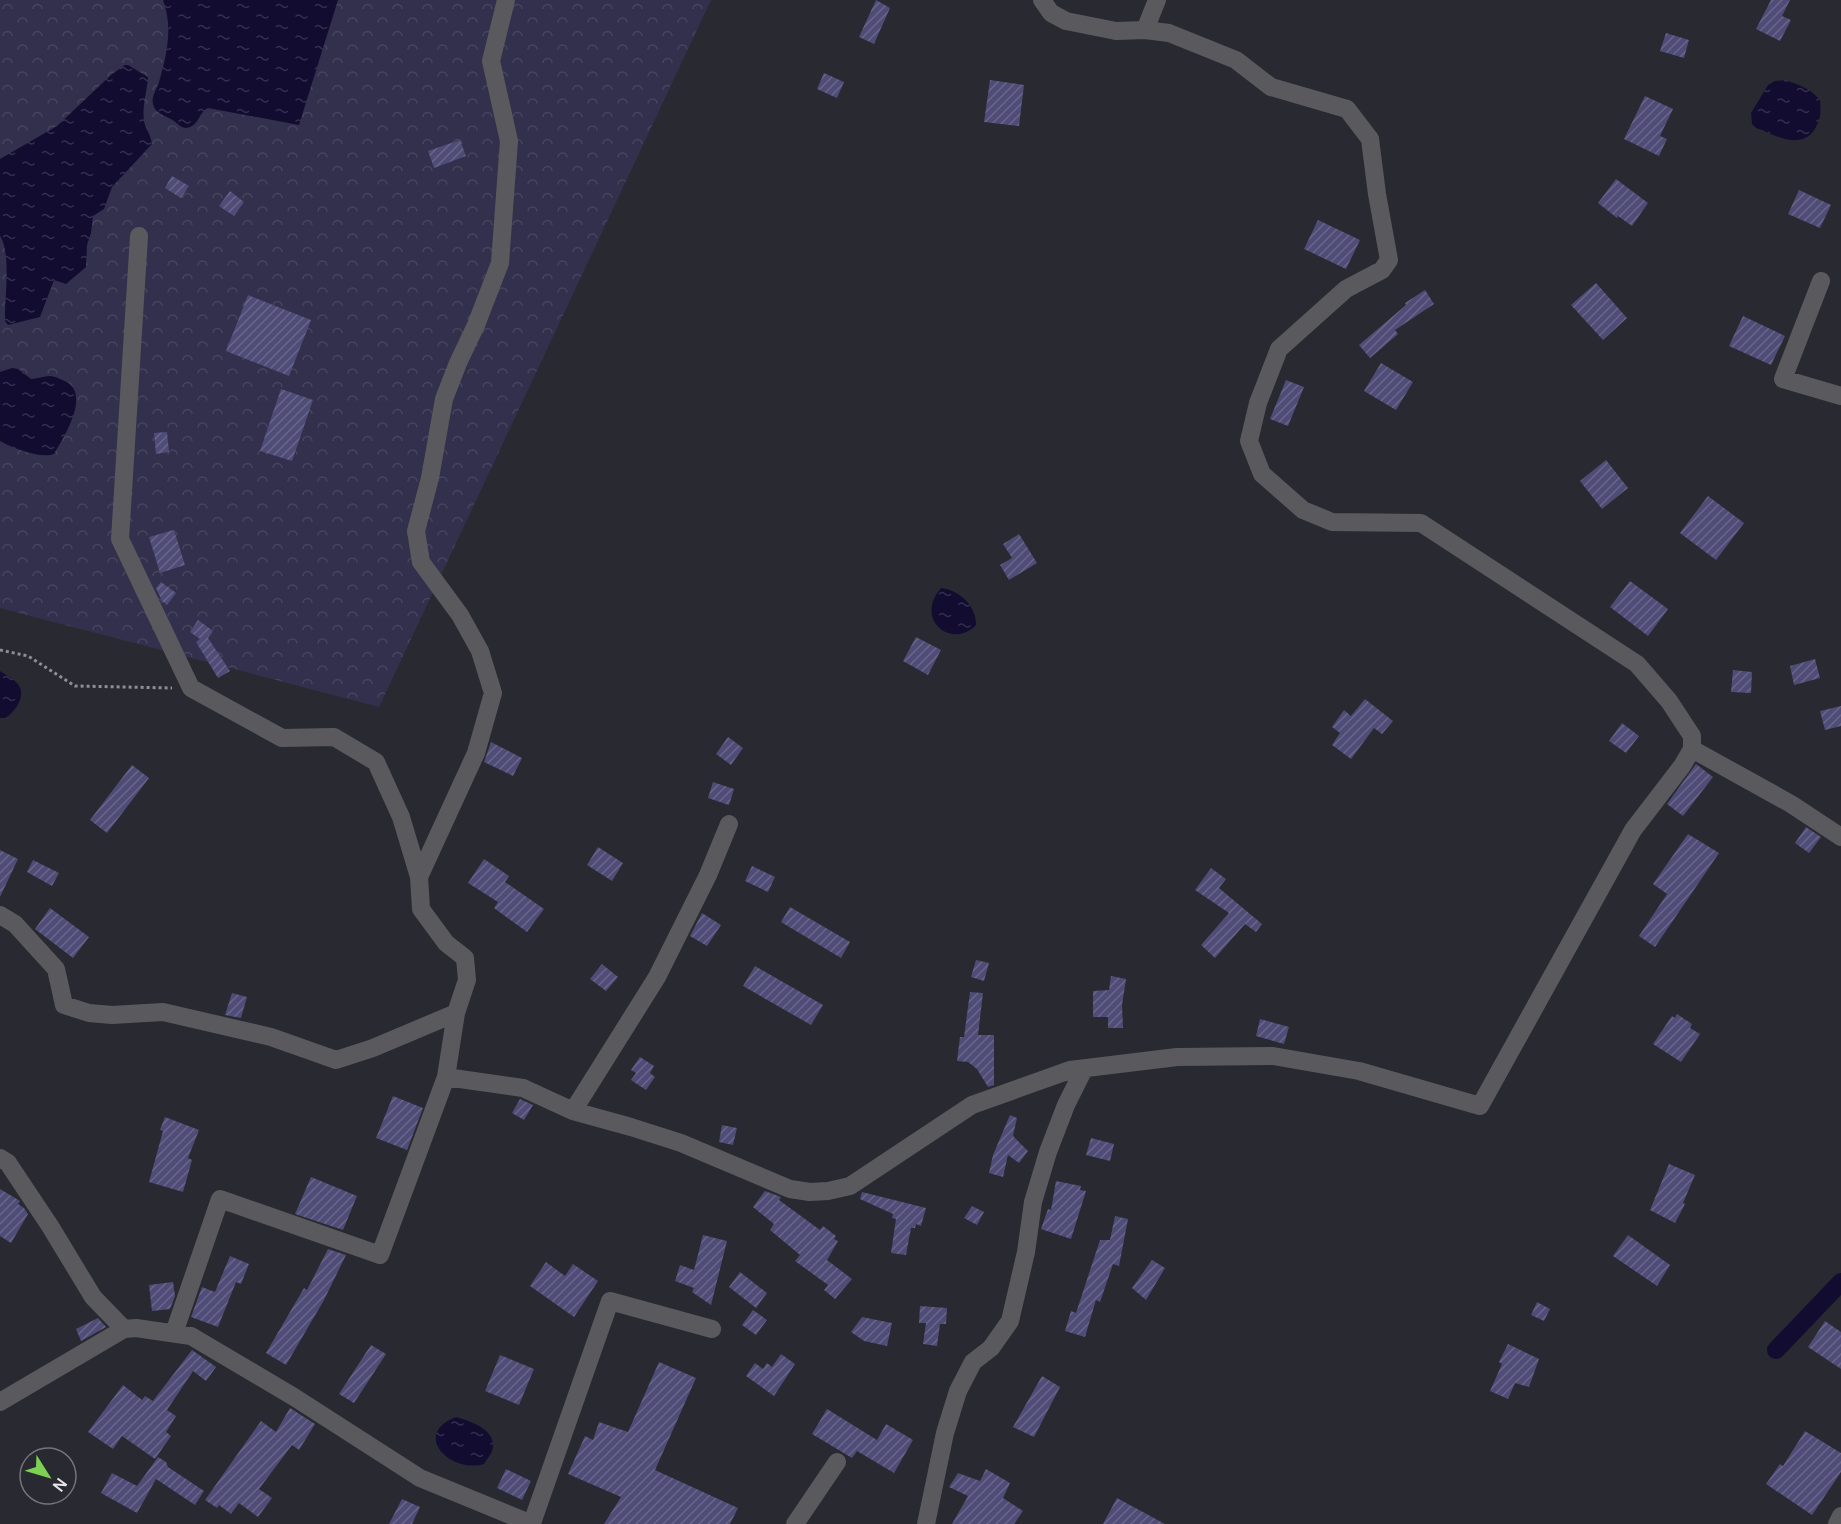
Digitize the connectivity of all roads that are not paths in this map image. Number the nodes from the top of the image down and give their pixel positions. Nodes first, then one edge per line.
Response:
1 (506, 0) edge
2 (1042, 0) edge
3 (1157, 0) edge
4 (1144, 30) junction
5 (139, 236) dead end
6 (1821, 281) dead end
7 (1841, 396) edge
8 (1692, 749) junction
9 (729, 824) dead end
10 (1841, 837) edge
11 (419, 877) junction
12 (0, 915) edge
13 (456, 1013) junction
14 (1084, 1069) junction
15 (446, 1077) junction
16 (573, 1112) junction
17 (0, 1158) edge
18 (124, 1329) junction
19 (712, 1329) dead end
20 (174, 1334) junction
21 (0, 1402) edge
22 (837, 1462) dead end
23 (1841, 1516) edge
24 (532, 1524) edge
25 (795, 1524) edge
26 (926, 1524) edge
27 (1837, 1524) edge

1 - 11 street
2 - 4 street
3 - 4 street
4 - 8 street
5 - 11 street
6 - 7 street
8 - 10 street
8 - 14 street
9 - 16 street
11 - 13 street
12 - 13 street
13 - 15 street
14 - 16 street
14 - 26 street
15 - 16 street
15 - 20 street
17 - 18 street
18 - 20 street
18 - 21 street
19 - 24 street
20 - 24 street
22 - 25 street
23 - 27 street

